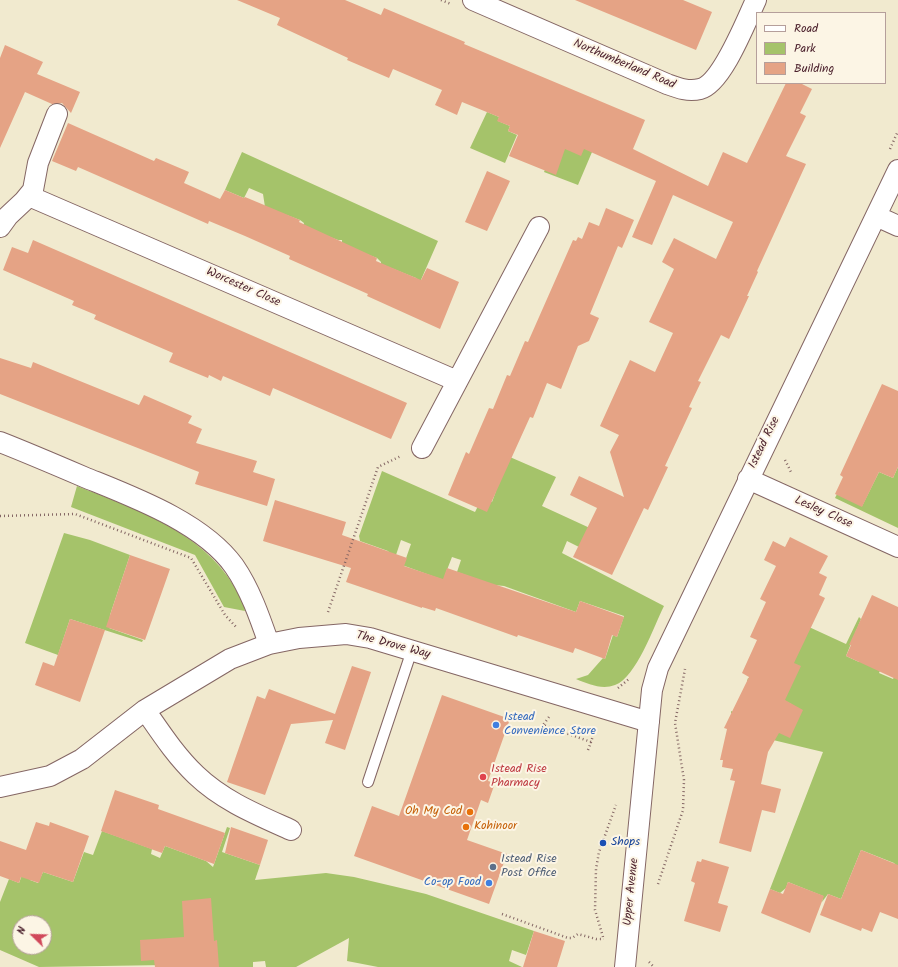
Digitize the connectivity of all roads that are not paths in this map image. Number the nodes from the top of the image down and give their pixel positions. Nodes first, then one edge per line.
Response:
1 (473, 0) edge
2 (756, 0) edge
3 (57, 114) dead end
4 (898, 170) edge
5 (29, 196) junction
6 (876, 216) junction
7 (898, 226) edge
8 (0, 227) edge
9 (539, 227) dead end
10 (457, 382) junction
11 (0, 442) edge
12 (422, 448) road end
13 (748, 479) junction
14 (898, 547) edge
15 (269, 644) junction
16 (412, 650) junction
17 (145, 710) junction
18 (649, 722) junction
19 (368, 782) dead end
20 (0, 787) edge
21 (291, 830) dead end
22 (625, 967) edge

1 - 2 street, Northumberland Road
3 - 5 street
4 - 6 street, Istead Rise
5 - 8 street
5 - 10 street, Worcester Close
6 - 7 street
6 - 13 street, Istead Rise
9 - 10 street
10 - 12 street
11 - 15 street
13 - 14 street, Lesley Close
13 - 18 street, Istead Rise
15 - 16 street, The Drove Way
15 - 17 street, The Drove Way
16 - 18 street, The Drove Way
16 - 19 lane
17 - 20 street, The Drove Way
17 - 21 street
18 - 22 street, Upper Avenue

